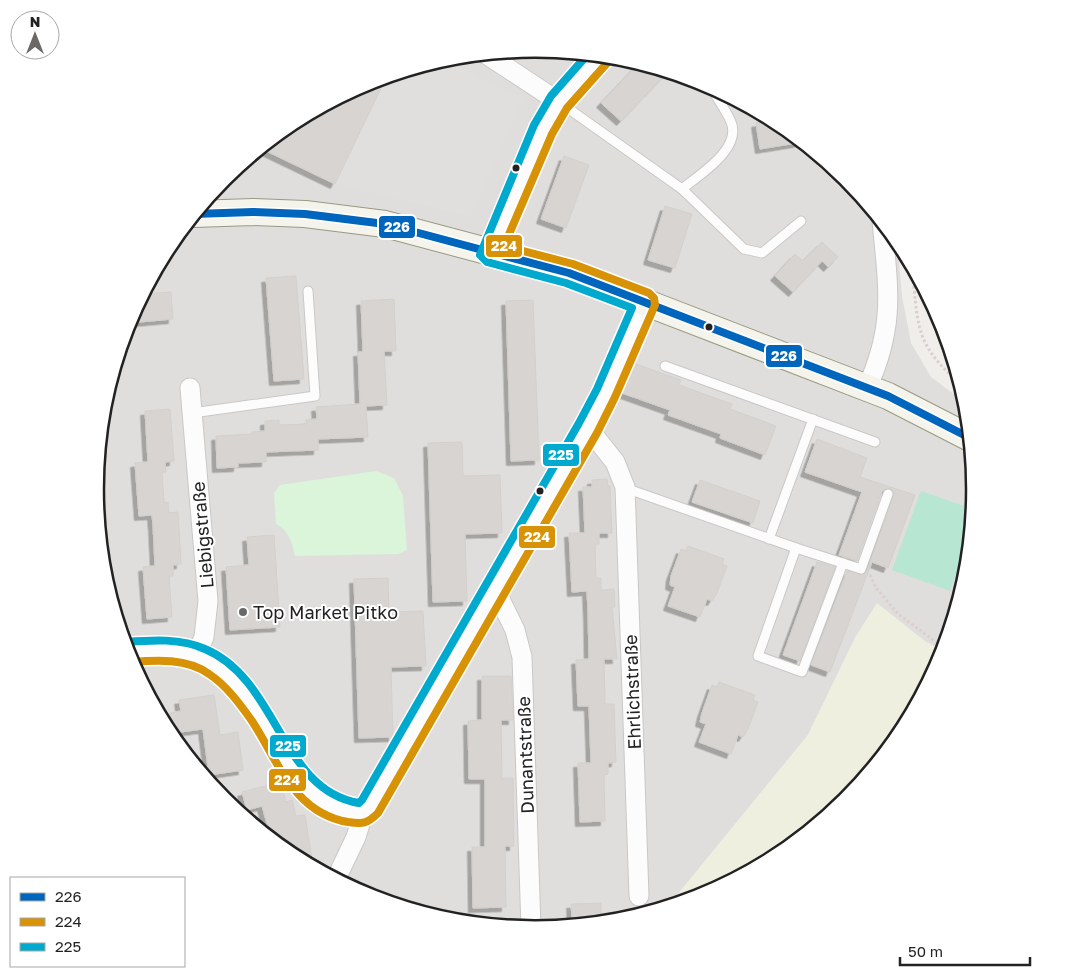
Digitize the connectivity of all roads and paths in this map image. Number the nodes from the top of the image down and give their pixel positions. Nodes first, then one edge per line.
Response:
1 (494, 59) edge
2 (595, 62) edge
3 (717, 98) edge
4 (559, 102) junction
5 (682, 189) junction
6 (203, 214) edge
7 (801, 221) dead end
8 (883, 234) edge
9 (490, 252) junction
10 (914, 283) edge
11 (308, 291) dead end
12 (645, 302) junction
13 (665, 366) dead end
14 (951, 375) edge
15 (190, 388) dead end
16 (867, 388) junction
17 (192, 413) junction
18 (813, 419) junction
19 (588, 428) junction
20 (962, 434) edge
21 (875, 442) dead end
22 (625, 488) junction
23 (888, 494) dead end
24 (769, 539) junction
25 (796, 548) junction
26 (843, 564) junction
27 (861, 569) junction
28 (494, 589) junction
29 (937, 643) edge
30 (136, 651) edge
31 (196, 656) junction
32 (363, 814) junction
33 (339, 872) edge
34 (638, 896) dead end
35 (531, 920) edge

1 - 4 street
2 - 4 street
3 - 5 lane
4 - 5 lane
4 - 9 street
5 - 7 lane
6 - 9 main road
8 - 16 street
9 - 12 main road
10 - 14 path
11 - 17 lane
12 - 16 main road
12 - 19 street
13 - 18 lane
15 - 17 street, Liebigstraße
16 - 20 main road
17 - 31 street, Liebigstraße
18 - 21 lane
18 - 24 lane
19 - 22 street, Ehrlichstraße
19 - 28 street
22 - 24 lane
22 - 34 street, Ehrlichstraße
23 - 27 lane
24 - 25 lane
25 - 26 lane
25 - 26 lane
26 - 27 lane
27 - 29 path
28 - 32 street
28 - 35 street, Dunantstraße
30 - 31 street
31 - 32 street
32 - 33 street

